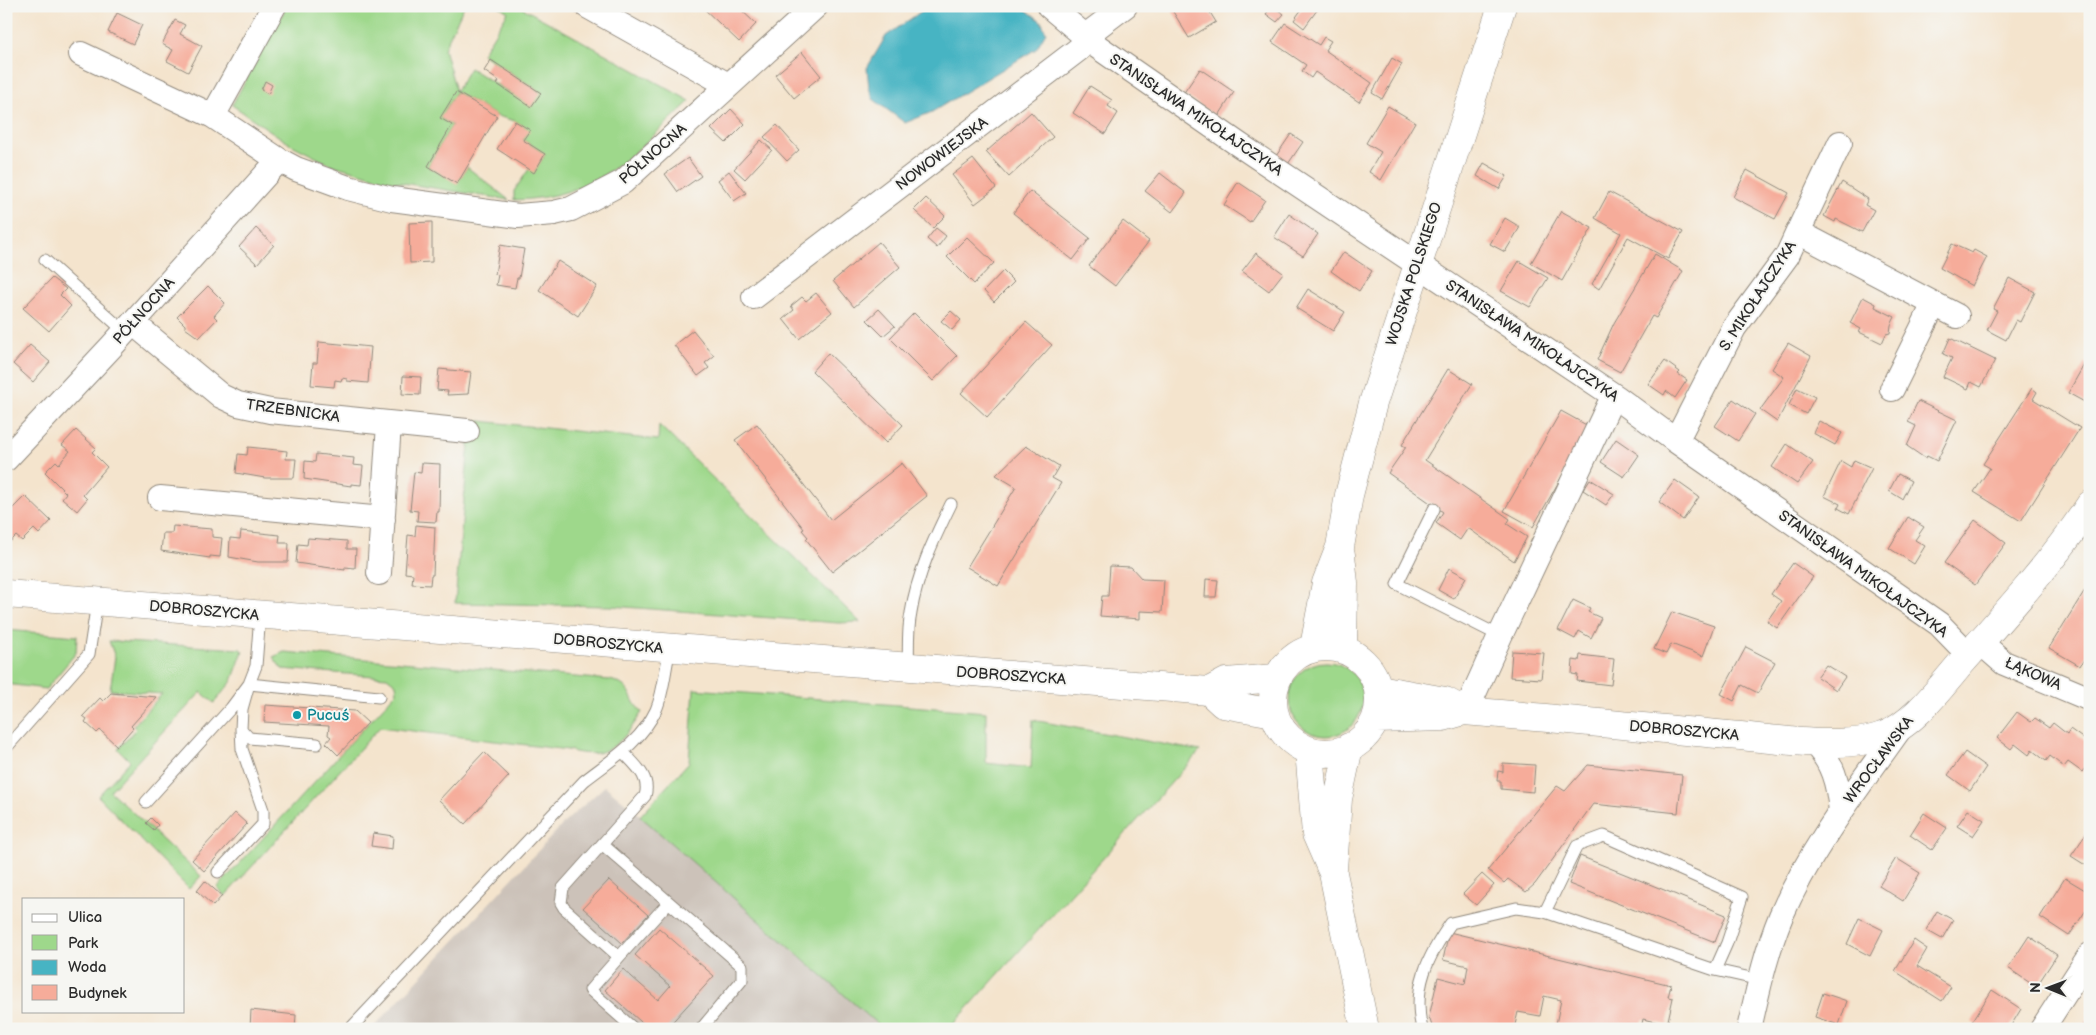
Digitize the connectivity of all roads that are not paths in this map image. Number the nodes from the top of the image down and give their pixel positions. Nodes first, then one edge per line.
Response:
1 (274, 6) edge
2 (587, 6) edge
3 (816, 6) edge
4 (1049, 6) edge
5 (1125, 6) edge
6 (1502, 6) edge
7 (1087, 38) junction
8 (81, 54) dead end
9 (728, 85) junction
10 (213, 116) junction
11 (1840, 143) dead end
12 (279, 160) junction
13 (1798, 232) junction
14 (45, 260) dead end
15 (1417, 264) junction
16 (754, 298) dead end
17 (1934, 304) junction
18 (1958, 316) dead end
19 (129, 328) junction
20 (1892, 389) dead end
21 (1616, 397) junction
22 (389, 424) junction
23 (467, 431) dead end
24 (1676, 441) junction
25 (6, 459) edge
26 (160, 498) dead end
27 (951, 504) dead end
28 (2090, 505) edge
29 (1434, 509) dead end
30 (383, 519) junction
31 (1340, 546) junction
32 (379, 573) dead end
33 (6, 594) edge
34 (96, 602) junction
35 (260, 616) junction
36 (1500, 636) junction
37 (1314, 647) junction
38 (670, 649) junction
39 (1974, 649) junction
40 (1343, 650) junction
41 (908, 668) junction
42 (1276, 678) junction
43 (249, 684) junction
44 (1379, 689) junction
45 (1209, 691) junction
46 (379, 697) dead end
47 (2090, 699) edge
48 (1467, 711) junction
49 (1274, 713) junction
50 (1376, 719) junction
51 (1901, 727) junction
52 (241, 729) junction
53 (1812, 742) junction
54 (317, 744) dead end
55 (6, 748) edge
56 (1349, 748) junction
57 (1309, 750) junction
58 (623, 752) junction
59 (146, 802) dead end
60 (1841, 811) junction
61 (602, 844) junction
62 (218, 872) dead end
63 (1333, 873) junction
64 (668, 903) junction
65 (1545, 912) junction
66 (2090, 955) edge
67 (619, 957) junction
68 (1715, 970) junction
69 (1760, 980) junction
70 (350, 1029) edge
71 (634, 1029) edge
72 (701, 1029) edge
73 (1365, 1029) edge
74 (1422, 1029) edge
75 (1749, 1029) edge
76 (2042, 1029) edge

1 - 10 street
2 - 9 street
3 - 9 street, PÓŁNOCNA
4 - 7 street
5 - 7 street, NOWOWIEJSKA
6 - 15 main road, WOJSKA POLSKIEGO
7 - 15 street, STANISŁAWA MIKOŁAJCZYKA
7 - 16 street, NOWOWIEJSKA
8 - 10 street, PÓŁNOCNA
9 - 12 street, PÓŁNOCNA
10 - 12 street, PÓŁNOCNA
11 - 13 street
12 - 19 street, PÓŁNOCNA
13 - 17 street, S. MIKOŁAJCZYKA
13 - 24 street, S. MIKOŁAJCZYKA
14 - 19 lane
15 - 21 street, STANISŁAWA MIKOŁAJCZYKA
15 - 31 main road, WOJSKA POLSKIEGO
17 - 18 street, S. MIKOŁAJCZYKA
17 - 20 street
19 - 22 street, TRZEBNICKA
19 - 25 street, PÓŁNOCNA
21 - 24 street, STANISŁAWA MIKOŁAJCZYKA
21 - 36 street
22 - 23 street, TRZEBNICKA
22 - 30 street
24 - 39 street, STANISŁAWA MIKOŁAJCZYKA
26 - 30 street
27 - 41 lane
28 - 39 main road, WROCŁAWSKA
29 - 36 lane
30 - 32 street
31 - 37 main road, WOJSKA POLSKIEGO
31 - 40 main road, WOJSKA POLSKIEGO
33 - 34 main road, DOBROSZYCKA
34 - 35 main road, DOBROSZYCKA
34 - 55 lane
35 - 38 main road, DOBROSZYCKA
35 - 43 lane
36 - 48 street
37 - 40 main road
37 - 42 main road
38 - 41 main road, DOBROSZYCKA
38 - 58 lane
39 - 47 street, ŁĄKOWA
39 - 51 main road, WROCŁAWSKA
40 - 44 main road
41 - 45 main road, DOBROSZYCKA
42 - 45 main road, DOBROSZYCKA
42 - 49 main road
43 - 46 lane
43 - 52 lane
43 - 59 lane
44 - 48 main road, DOBROSZYCKA
44 - 50 main road
45 - 49 main road
48 - 50 main road, DOBROSZYCKA
48 - 53 main road, DOBROSZYCKA
49 - 57 main road
50 - 56 main road
51 - 53 main road, DOBROSZYCKA
51 - 60 street, WROCŁAWSKA
52 - 54 lane
52 - 62 lane
53 - 60 street
56 - 57 main road
56 - 63 main road
57 - 63 main road
58 - 61 lane
58 - 70 lane
60 - 69 street, WROCŁAWSKA
61 - 64 lane
61 - 67 lane
63 - 73 main road
64 - 67 lane
64 - 72 lane
65 - 68 lane
65 - 68 lane
65 - 74 lane
66 - 76 street
67 - 71 lane
68 - 69 lane
69 - 75 street, WROCŁAWSKA

